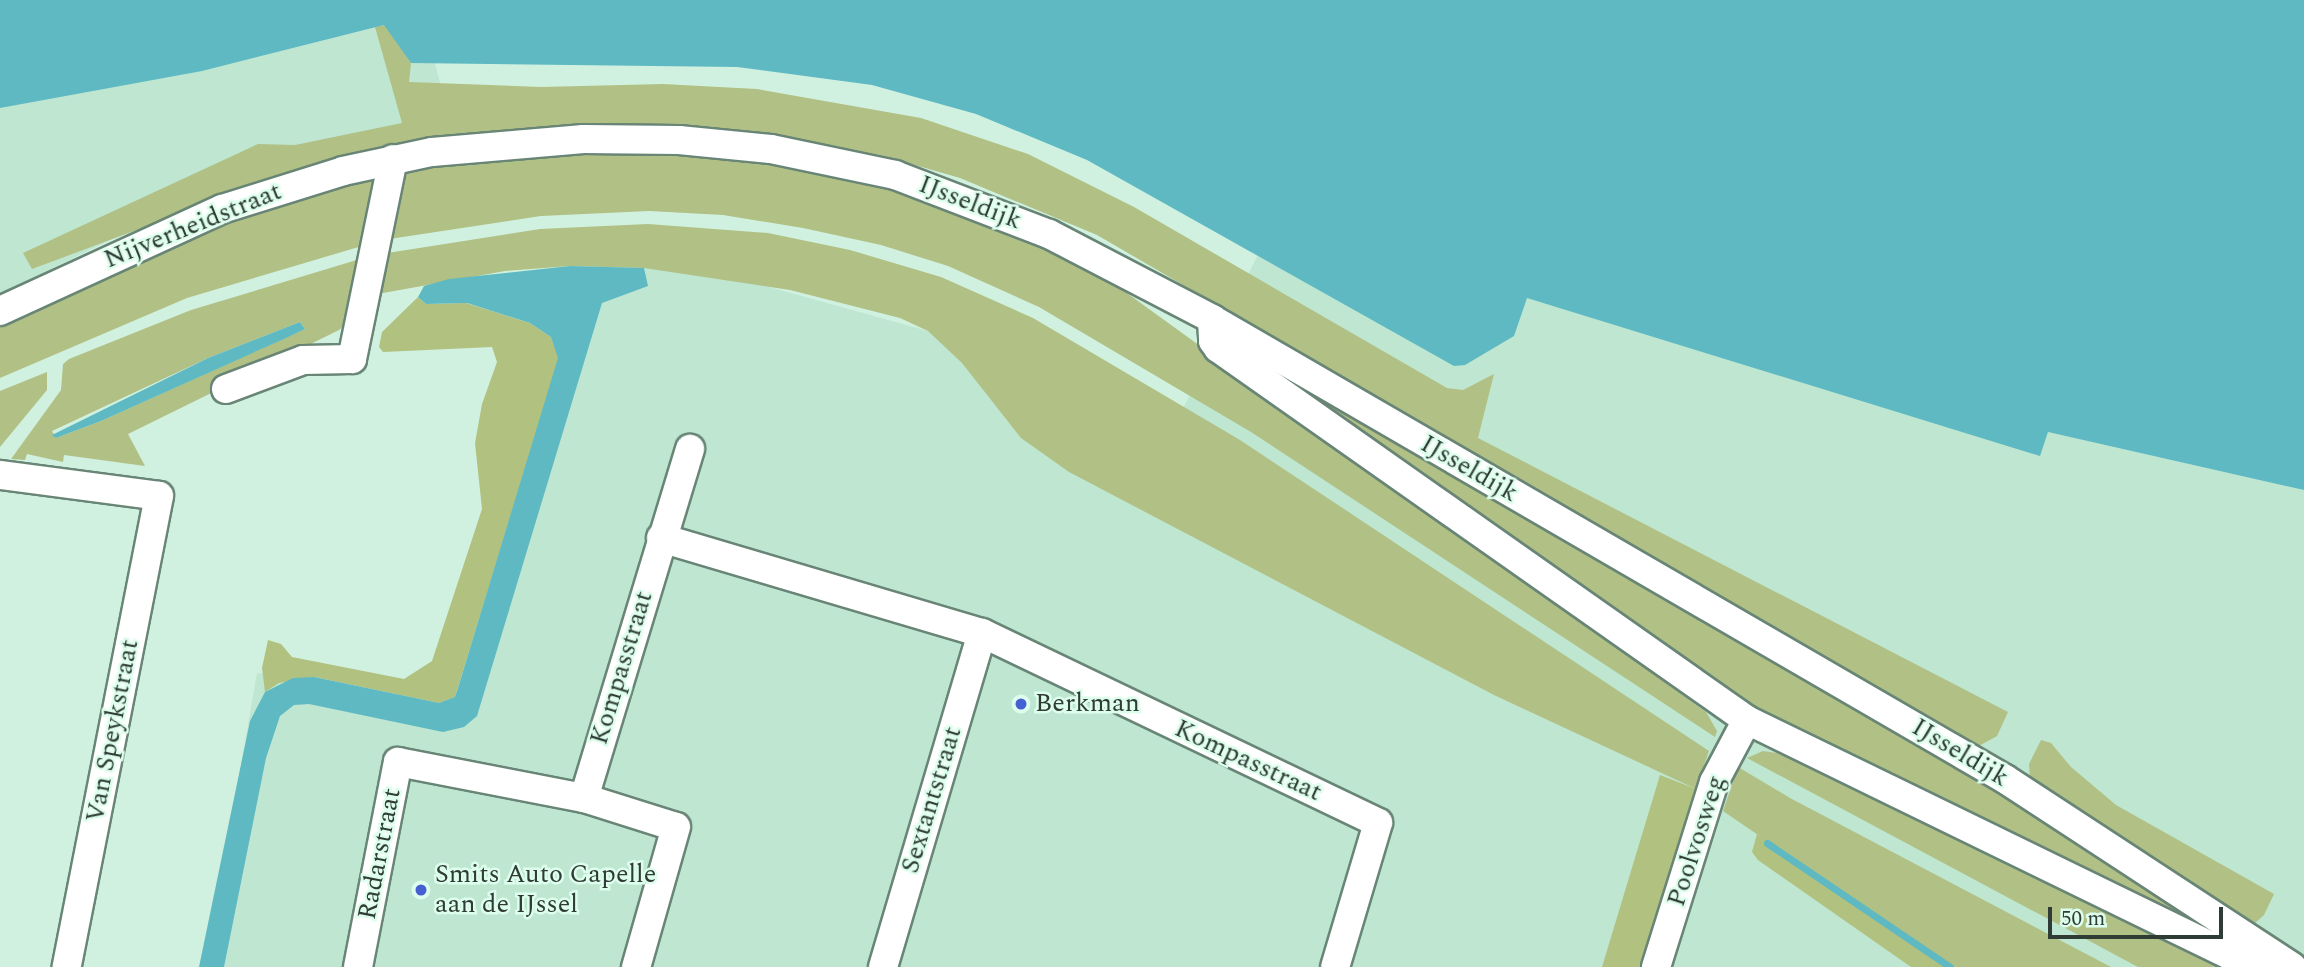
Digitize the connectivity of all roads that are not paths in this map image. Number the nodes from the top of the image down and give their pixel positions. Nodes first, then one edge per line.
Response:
1 (583, 139) joint
2 (393, 159) junction
3 (0, 311) edge
4 (1212, 319) junction
5 (226, 388) dead end
6 (690, 449) dead end
7 (0, 474) edge
8 (661, 538) junction
9 (982, 633) junction
10 (1748, 720) junction
11 (584, 798) junction
12 (68, 967) edge
13 (358, 967) edge
14 (636, 967) edge
15 (883, 967) edge
16 (1335, 967) edge
17 (1657, 967) edge
18 (2254, 967) edge
19 (2292, 967) edge

1 - 2 street, Nijverheidstraat
1 - 4 street, IJsseldijk
2 - 3 street, Nijverheidstraat
2 - 5 street
4 - 10 street
4 - 19 street, IJsseldijk
6 - 8 street, Kompasstraat
7 - 12 street, Van Speykstraat
8 - 9 street, Kompasstraat
8 - 11 street, Kompasstraat
9 - 15 street, Sextantstraat
9 - 16 street, Kompasstraat
10 - 17 street, Poolvosweg
10 - 18 street
11 - 13 street, Radarstraat
11 - 14 street

